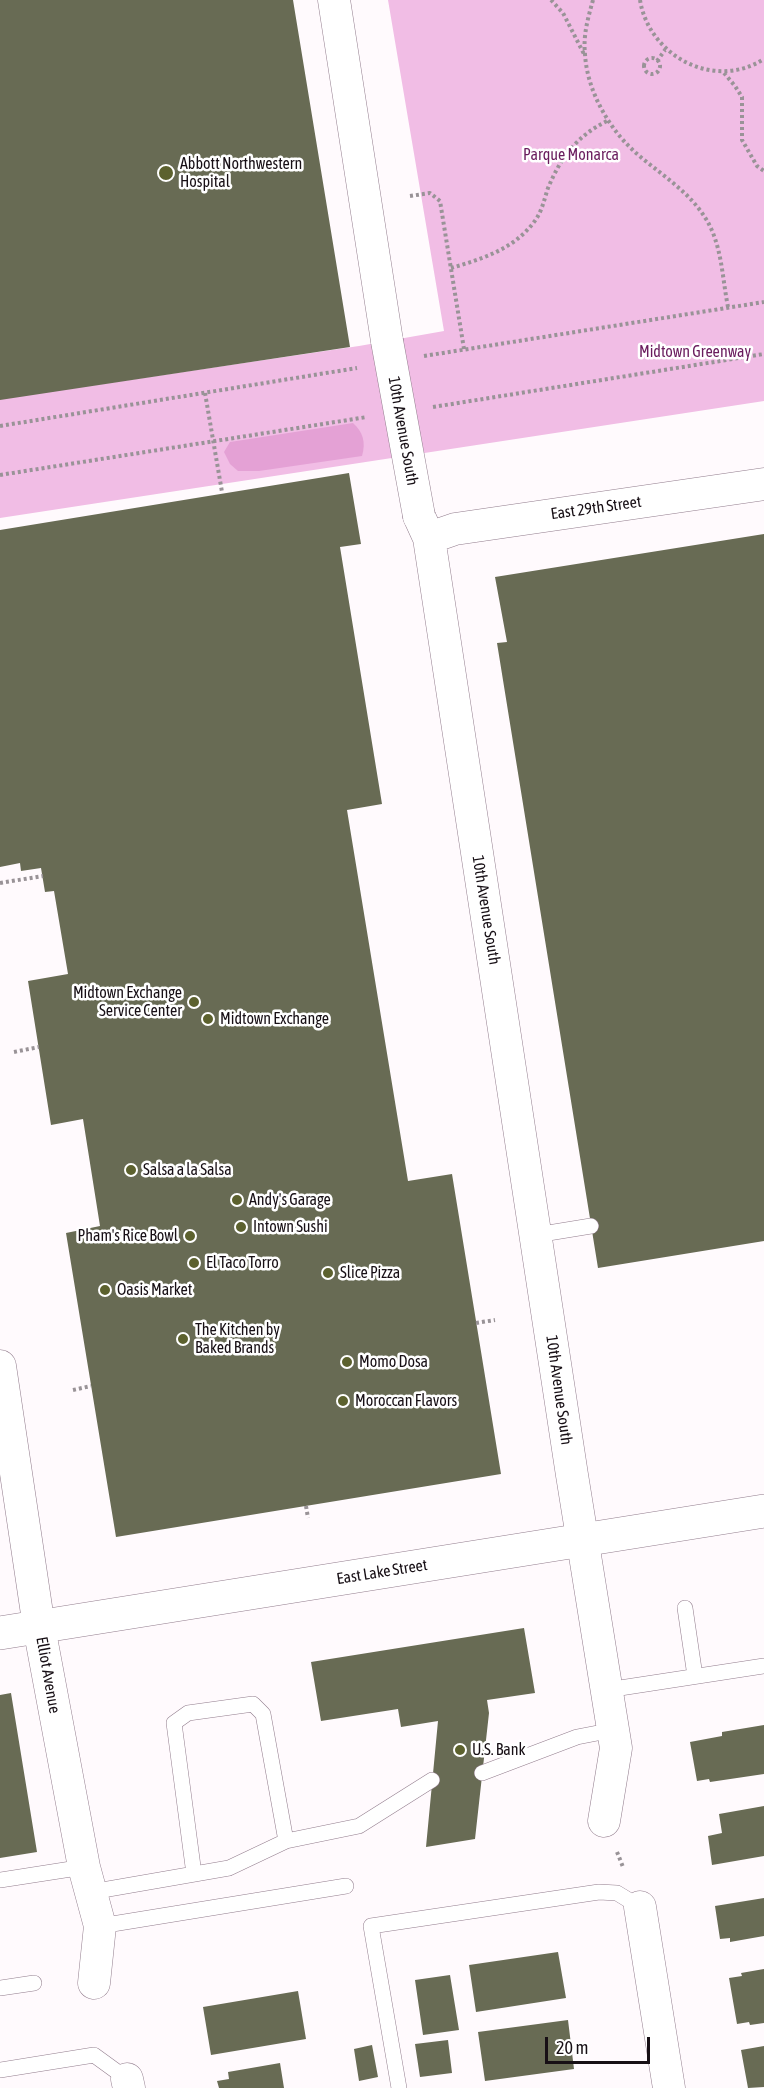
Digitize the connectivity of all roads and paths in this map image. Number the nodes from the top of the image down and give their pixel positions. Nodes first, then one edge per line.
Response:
1 (334, 0) edge
2 (552, 0) edge
3 (593, 0) edge
4 (640, 0) edge
5 (665, 50) junction
6 (585, 55) junction
7 (657, 61) junction
8 (763, 61) edge
9 (723, 73) junction
10 (607, 121) junction
11 (764, 171) edge
12 (410, 196) dead end
13 (451, 267) junction
14 (728, 307) dead end
15 (464, 349) dead end
16 (205, 393) dead end
17 (764, 484) edge
18 (222, 492) dead end
19 (424, 527) junction
20 (43, 876) dead end
21 (0, 882) edge
22 (39, 1047) dead end
23 (14, 1052) dead end
24 (591, 1226) dead end
25 (536, 1235) junction
26 (495, 1320) dead end
27 (476, 1323) dead end
28 (0, 1366) edge
29 (91, 1386) dead end
30 (73, 1390) dead end
31 (306, 1506) dead end
32 (764, 1511) edge
33 (308, 1518) dead end
34 (584, 1540) junction
35 (685, 1608) dead end
36 (39, 1627) junction
37 (0, 1633) edge
38 (764, 1666) edge
39 (695, 1676) junction
40 (607, 1690) junction
41 (613, 1730) junction
42 (482, 1773) dead end
43 (432, 1780) dead end
44 (604, 1821) joint
45 (286, 1841) junction
46 (194, 1874) junction
47 (88, 1879) junction
48 (0, 1880) edge
49 (346, 1886) dead end
50 (640, 1907) junction
51 (100, 1926) junction
52 (34, 1983) dead end
53 (94, 1983) dead end
54 (0, 1988) edge
55 (0, 2070) edge
56 (128, 2083) edge
57 (399, 2088) edge
58 (669, 2088) edge

1 - 19 street, 10th Avenue South, bridge
2 - 6 path
3 - 6 path
4 - 5 path
5 - 7 path
5 - 9 path
6 - 10 path
7 - 7 path
8 - 9 path
9 - 11 path
10 - 13 path
10 - 14 path
12 - 13 path
13 - 15 path
16 - 18 path
17 - 19 street, East 29th Street
19 - 25 street, 10th Avenue South
20 - 21 path
22 - 23 path
24 - 25 lane
25 - 34 street, 10th Avenue South
26 - 27 path
28 - 36 street, Elliot Avenue
29 - 30 path
31 - 33 path
32 - 34 main road, East Lake Street
34 - 36 main road, East Lake Street
34 - 40 street, 10th Avenue South
35 - 39 lane
36 - 37 main road, East Lake Street
36 - 47 street, Elliot Avenue
38 - 39 lane
39 - 40 lane
40 - 41 street, 10th Avenue South
41 - 42 lane
41 - 44 street, 10th Avenue South
43 - 45 lane
44 - 50 path
45 - 46 lane
45 - 46 lane
46 - 47 lane
47 - 48 lane
47 - 51 street, Elliot Avenue
49 - 51 lane
50 - 57 lane
50 - 58 street
51 - 53 street, Elliot Avenue
52 - 54 lane
55 - 56 lane

